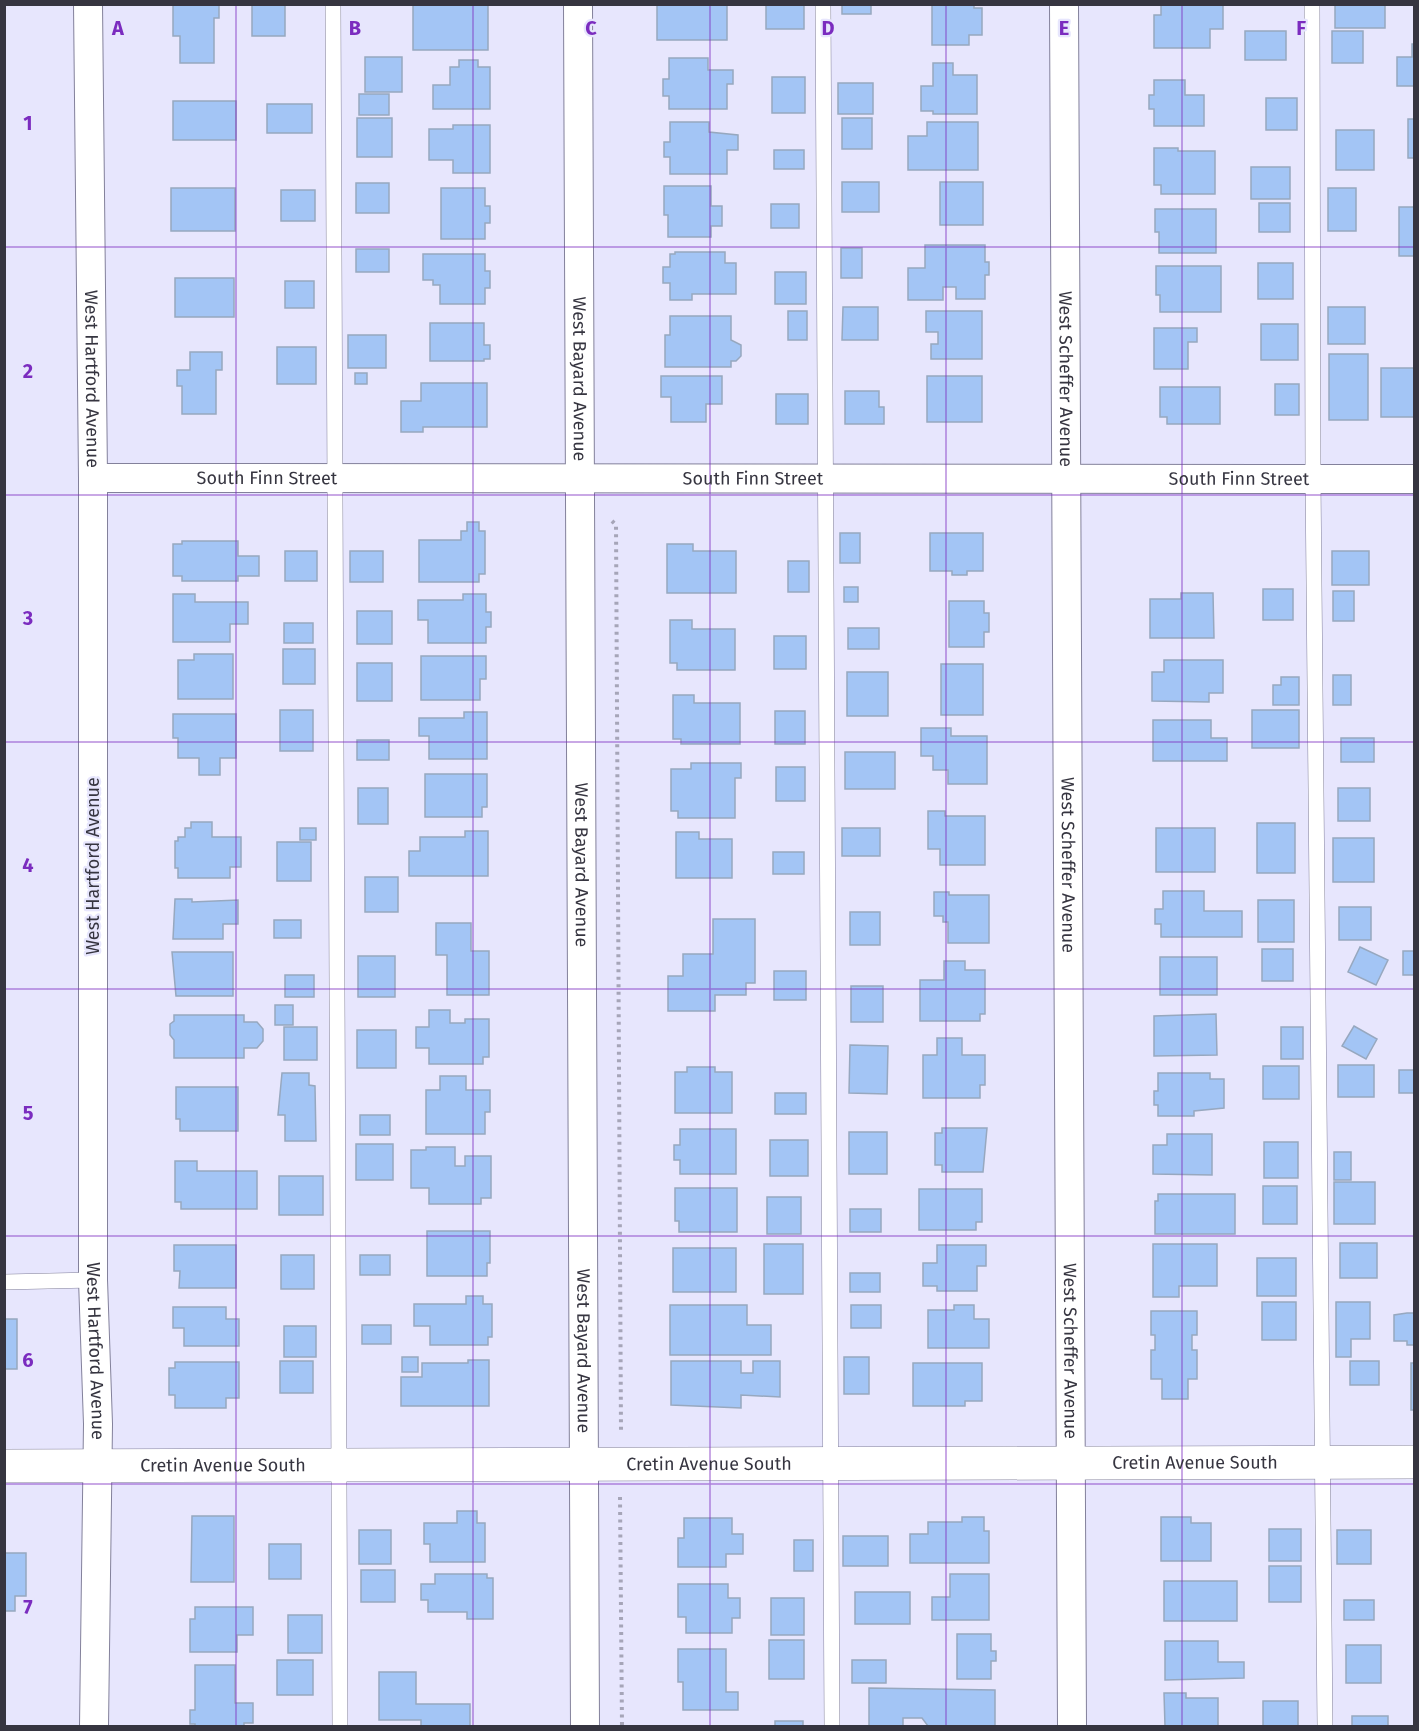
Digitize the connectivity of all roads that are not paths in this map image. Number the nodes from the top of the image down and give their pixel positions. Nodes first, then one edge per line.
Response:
1 (88, 4) edge
2 (333, 4) edge
3 (578, 4) edge
4 (823, 4) edge
5 (1064, 4) edge
6 (1312, 4) edge
7 (93, 478) junction
8 (335, 478) junction
9 (580, 479) junction
10 (828, 479) junction
11 (1067, 479) junction
12 (1313, 479) junction
13 (1414, 479) edge
14 (93, 1280) junction
15 (4, 1282) edge
16 (1323, 1462) junction
17 (1414, 1462) edge
18 (1071, 1463) junction
19 (584, 1464) junction
20 (830, 1464) junction
21 (339, 1465) junction
22 (4, 1466) edge
23 (98, 1466) junction
24 (94, 1726) edge
25 (340, 1726) edge
26 (585, 1726) edge
27 (832, 1726) edge
28 (1072, 1726) edge
29 (1325, 1726) edge

1 - 7 street, West Hartford Avenue
2 - 8 lane
3 - 9 street, West Bayard Avenue
4 - 10 lane
5 - 11 street, West Scheffer Avenue
6 - 12 lane
7 - 8 street, South Finn Street
7 - 14 street, West Hartford Avenue
8 - 9 street, South Finn Street
8 - 21 lane
9 - 10 street, South Finn Street
9 - 19 street, West Bayard Avenue
10 - 11 street, South Finn Street
10 - 20 lane
11 - 12 street, South Finn Street
11 - 18 street, West Scheffer Avenue
12 - 13 street, South Finn Street
12 - 16 lane
14 - 15 lane
14 - 23 street, West Hartford Avenue
16 - 17 main road, Cretin Avenue South
16 - 18 main road, Cretin Avenue South
16 - 29 lane
18 - 20 main road, Cretin Avenue South
18 - 28 street, West Scheffer Avenue
19 - 20 main road, Cretin Avenue South
19 - 21 main road, Cretin Avenue South
19 - 26 street, West Bayard Avenue
20 - 27 lane
21 - 23 main road, Cretin Avenue South
21 - 25 lane
22 - 23 main road, Cretin Avenue South
23 - 24 street, West Hartford Avenue

